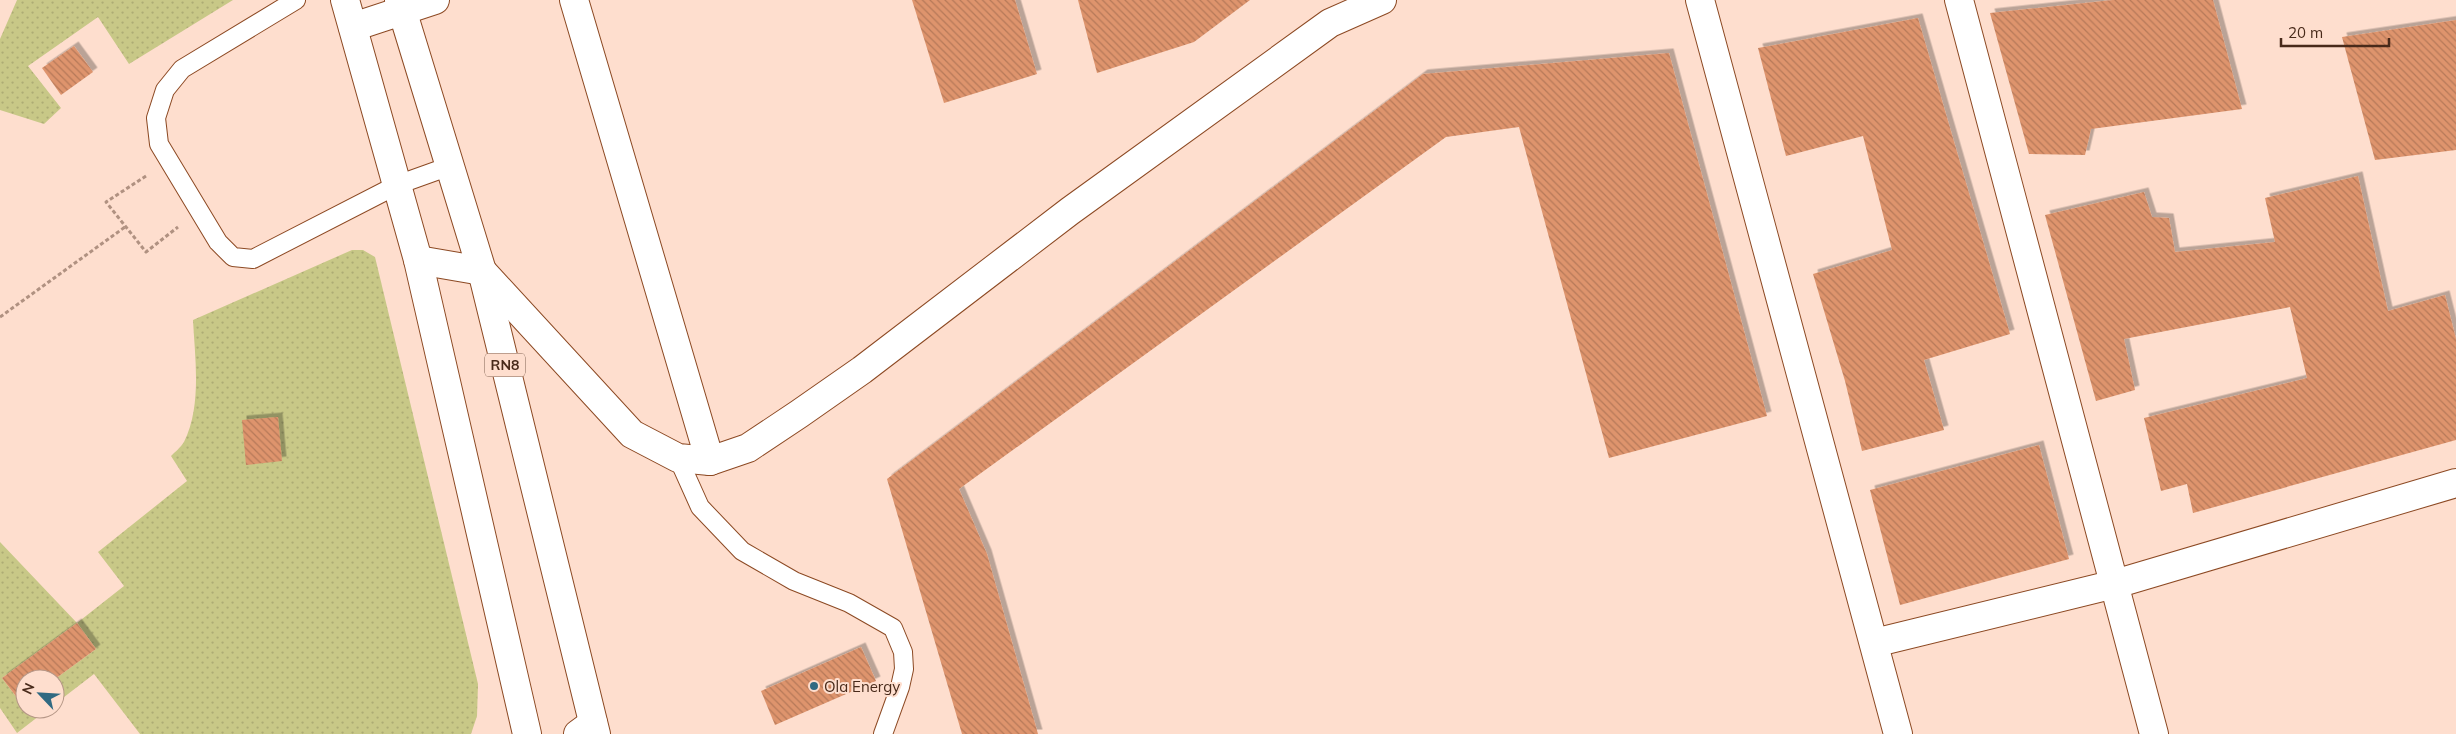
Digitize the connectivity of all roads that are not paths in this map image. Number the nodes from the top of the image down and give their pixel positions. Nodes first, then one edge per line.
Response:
1 (296, 0) edge
2 (345, 0) edge
3 (435, 0) edge
4 (574, 0) edge
5 (1382, 0) edge
6 (1700, 0) edge
7 (1959, 0) edge
8 (401, 6) edge
9 (353, 27) junction
10 (450, 166) junction
11 (397, 185) junction
12 (418, 260) junction
13 (482, 271) junction
14 (678, 458) junction
15 (710, 462) junction
16 (2456, 483) edge
17 (2114, 584) junction
18 (1874, 643) junction
19 (589, 730) edge
20 (527, 734) edge
21 (883, 734) edge
22 (1898, 734) edge
23 (2154, 734) edge

1 - 11 lane
2 - 9 street
3 - 8 street
4 - 15 street
5 - 15 street
6 - 18 street
7 - 17 street
8 - 9 street
8 - 10 street, RN8
9 - 11 street
10 - 11 lane
10 - 13 street, RN8
11 - 12 street
12 - 13 street
12 - 20 street
13 - 14 street
13 - 19 street, RN8
14 - 15 street
14 - 21 lane
16 - 17 street
17 - 18 street
17 - 23 street
18 - 22 street

